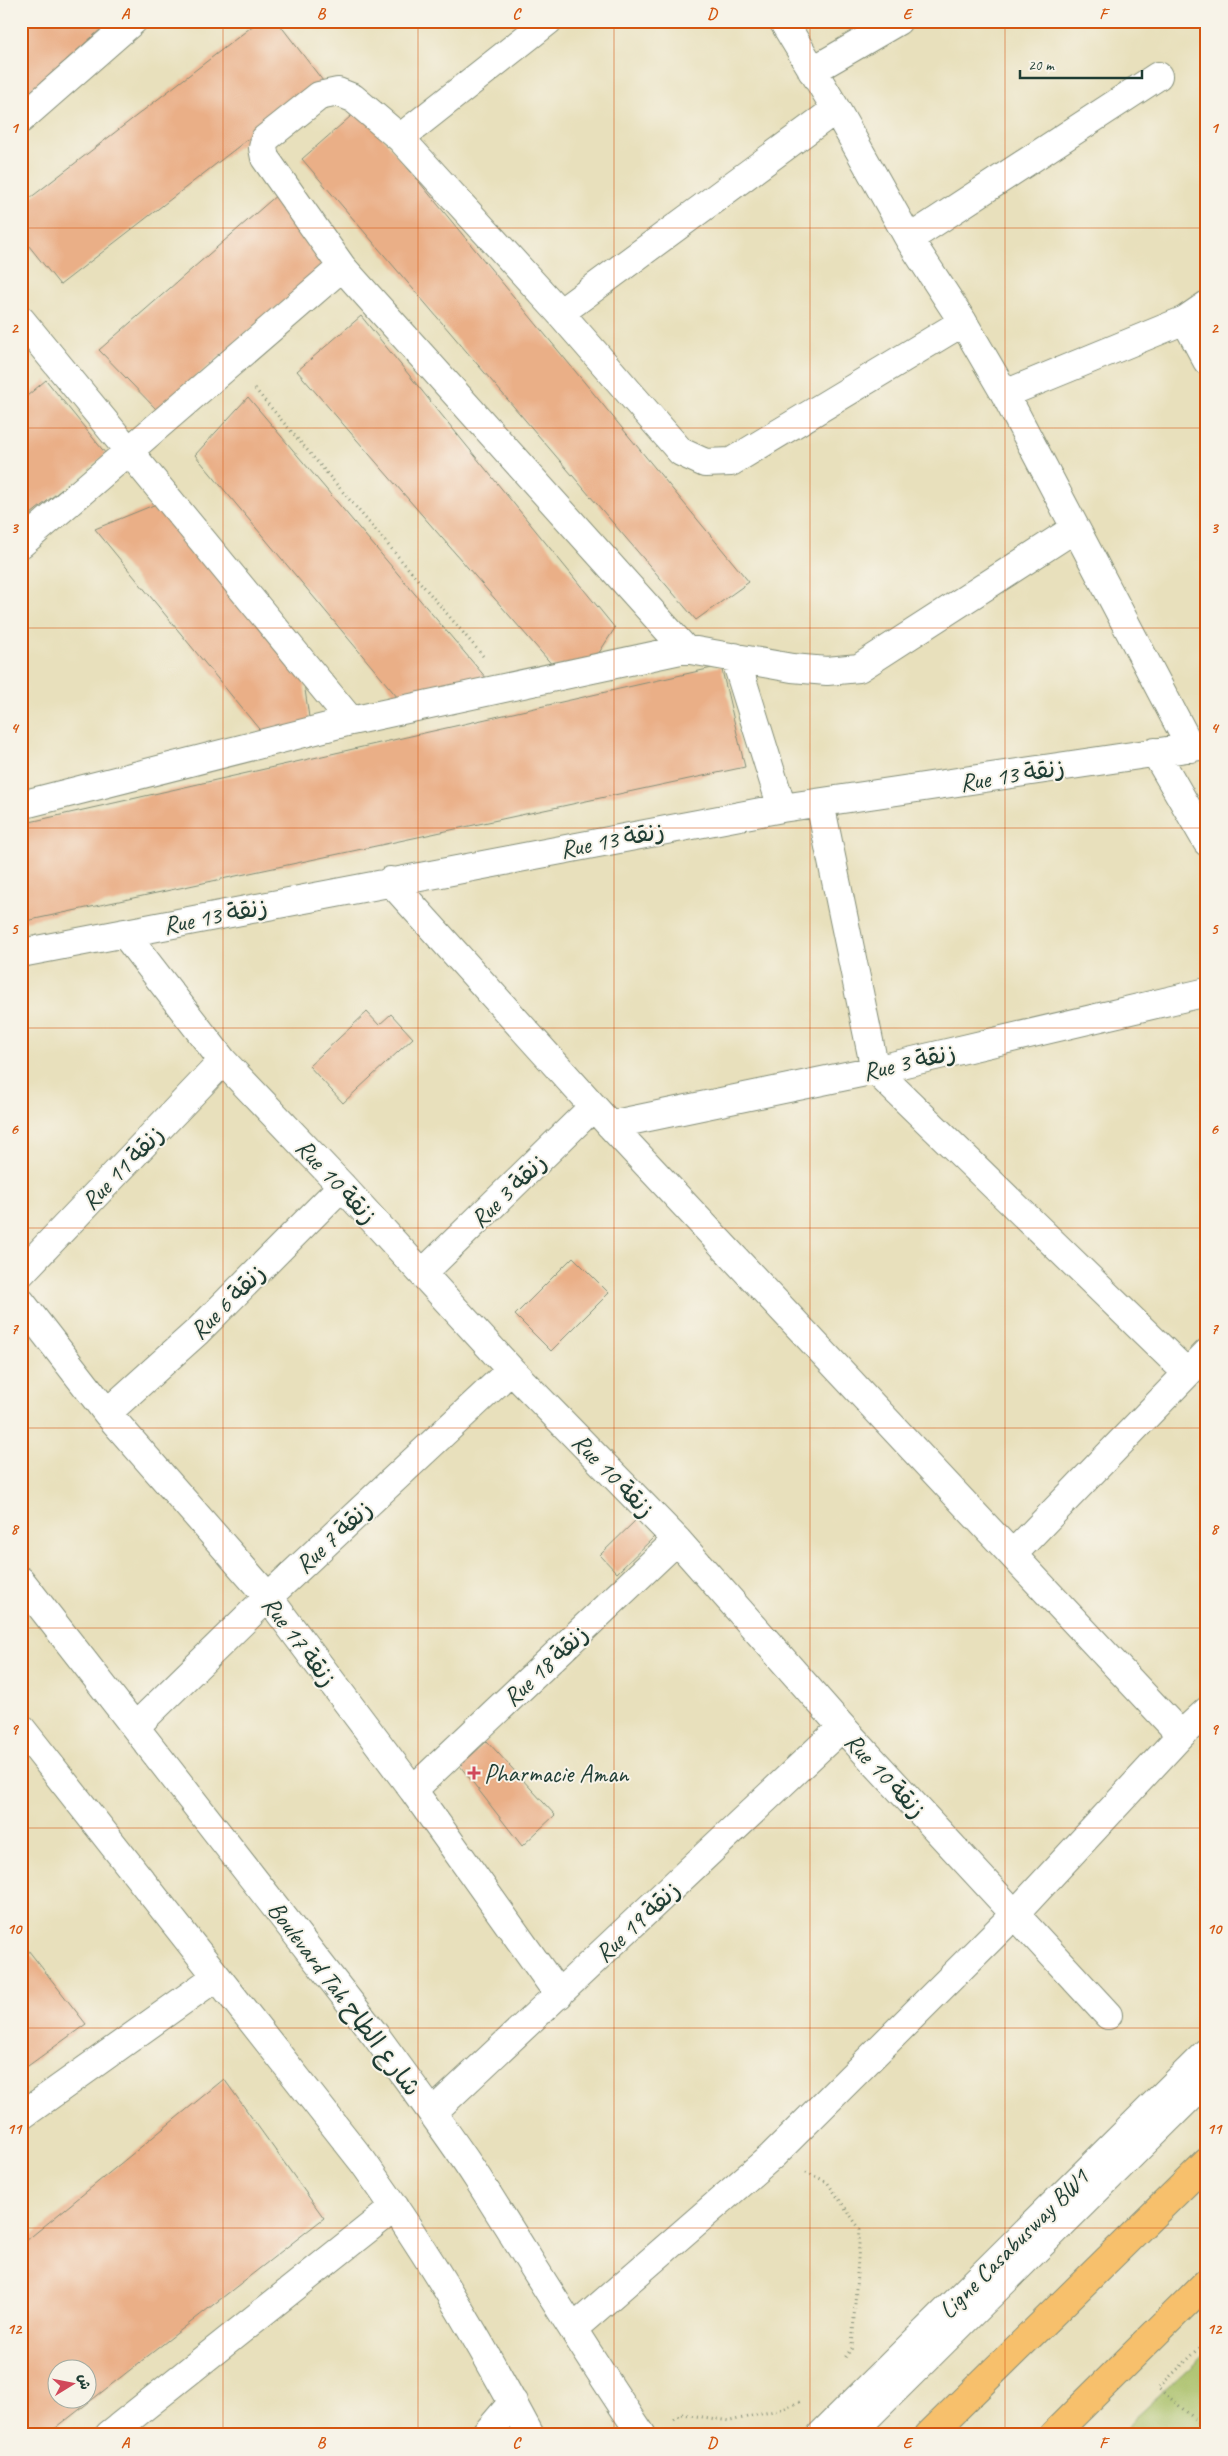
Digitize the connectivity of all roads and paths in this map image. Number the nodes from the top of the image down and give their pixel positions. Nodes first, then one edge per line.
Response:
1 (133, 21) edge
2 (548, 21) edge
3 (782, 21) edge
4 (898, 21) edge
5 (812, 71) junction
6 (1158, 76) dead end
7 (836, 109) junction
8 (21, 119) edge
9 (400, 138) junction
10 (909, 239) junction
11 (342, 267) junction
12 (1196, 312) edge
13 (560, 313) junction
14 (21, 320) edge
15 (963, 322) junction
16 (1207, 361) edge
17 (232, 362) junction
18 (1005, 394) junction
19 (128, 453) junction
20 (1074, 529) junction
21 (21, 544) edge
22 (685, 649) junction
23 (735, 657) junction
24 (510, 687) junction
25 (351, 721) junction
26 (1199, 746) edge
27 (1155, 752) junction
28 (820, 803) junction
29 (21, 805) edge
30 (782, 808) junction
31 (1207, 842) edge
32 (390, 881) junction
33 (124, 933) junction
34 (21, 953) edge
35 (1207, 992) edge
36 (223, 1061) junction
37 (875, 1070) junction
38 (601, 1116) junction
39 (342, 1186) junction
40 (21, 1273) edge
41 (423, 1273) junction
42 (21, 1302) edge
43 (1207, 1353) edge
44 (511, 1370) junction
45 (1186, 1373) junction
46 (107, 1413) junction
47 (677, 1540) junction
48 (1013, 1554) junction
49 (21, 1581) edge
50 (268, 1597) junction
51 (1207, 1711) edge
52 (136, 1727) junction
53 (21, 1728) edge
54 (842, 1728) junction
55 (1181, 1735) junction
56 (413, 1790) junction
57 (1015, 1914) junction
58 (216, 1977) junction
59 (559, 1995) junction
60 (1108, 2015) dead end
61 (1207, 2052) edge
62 (1207, 2080) edge
63 (432, 2113) junction
64 (21, 2116) edge
65 (772, 2156) junction
66 (1207, 2162) edge
67 (395, 2206) junction
68 (1207, 2282) edge
69 (572, 2329) junction
70 (1207, 2340) edge
71 (842, 2363) dead end
72 (513, 2402) junction
73 (670, 2424) dead end
74 (1207, 2429) edge
75 (835, 2430) edge
76 (1060, 2430) edge
77 (109, 2435) edge
78 (485, 2435) edge
79 (530, 2435) edge
80 (642, 2435) edge
81 (929, 2435) edge

1 - 8 street
2 - 9 street
3 - 5 street
4 - 5 street
5 - 7 street
6 - 10 street
7 - 10 street
7 - 13 street
9 - 11 street
9 - 13 street
10 - 15 street
11 - 17 street
11 - 22 street
12 - 16 street
12 - 18 street
13 - 15 street
14 - 19 street
15 - 18 street
17 - 19 street
17 - 24 path
18 - 20 street
19 - 21 street
19 - 25 street
20 - 23 street
20 - 26 street
22 - 23 street
22 - 24 street
23 - 30 street
24 - 25 street
25 - 29 street
26 - 27 street, Rue 13 زنقة
27 - 28 street, Rue 13 زنقة
27 - 31 street
28 - 30 street, Rue 13 زنقة
28 - 37 street
30 - 32 street, Rue 13 زنقة
32 - 33 street, Rue 13 زنقة
32 - 38 street
33 - 34 street, Rue 13 زنقة
33 - 36 street, Rue 10 زنقة
35 - 37 street, Rue 3 زنقة
36 - 39 street, Rue 10 زنقة
36 - 40 street, Rue 11 زنقة
37 - 38 street, Rue 3 زنقة
37 - 45 street
38 - 41 street, Rue 3 زنقة
38 - 48 street
39 - 41 street, Rue 10 زنقة
39 - 46 street, Rue 6 زنقة
41 - 44 street, Rue 10 زنقة
42 - 46 street, Rue 17 زنقة
43 - 45 street
44 - 47 street, Rue 10 زنقة
44 - 50 street, Rue 7 زنقة
45 - 48 street
46 - 50 street, Rue 17 زنقة
47 - 54 street, Rue 10 زنقة
47 - 56 street, Rue 18 زنقة
48 - 55 street
49 - 52 street, Boulevard Tah شارع الطاح
50 - 52 street, Rue 7 زنقة
50 - 56 street, Rue 17 زنقة
51 - 55 street
52 - 63 street, Boulevard Tah شارع الطاح
53 - 58 street
54 - 57 street, Rue 10 زنقة
54 - 59 street, Rue 19 زنقة
55 - 57 street
56 - 59 street, Rue 17 زنقة
57 - 60 street, Rue 10 زنقة
57 - 65 street
58 - 64 street
58 - 67 street
59 - 63 street, Rue 19 زنقة
61 - 75 street, Ligne Casabusway BW1
62 - 75 street, Ligne Casabusway BW1
63 - 69 street, Boulevard Tah شارع الطاح
65 - 69 street
65 - 71 path
66 - 81 highway
67 - 72 street
67 - 77 street
68 - 76 highway
69 - 80 street, Boulevard Tah شارع الطاح
70 - 74 path
72 - 78 street
72 - 79 street
73 - 75 path

